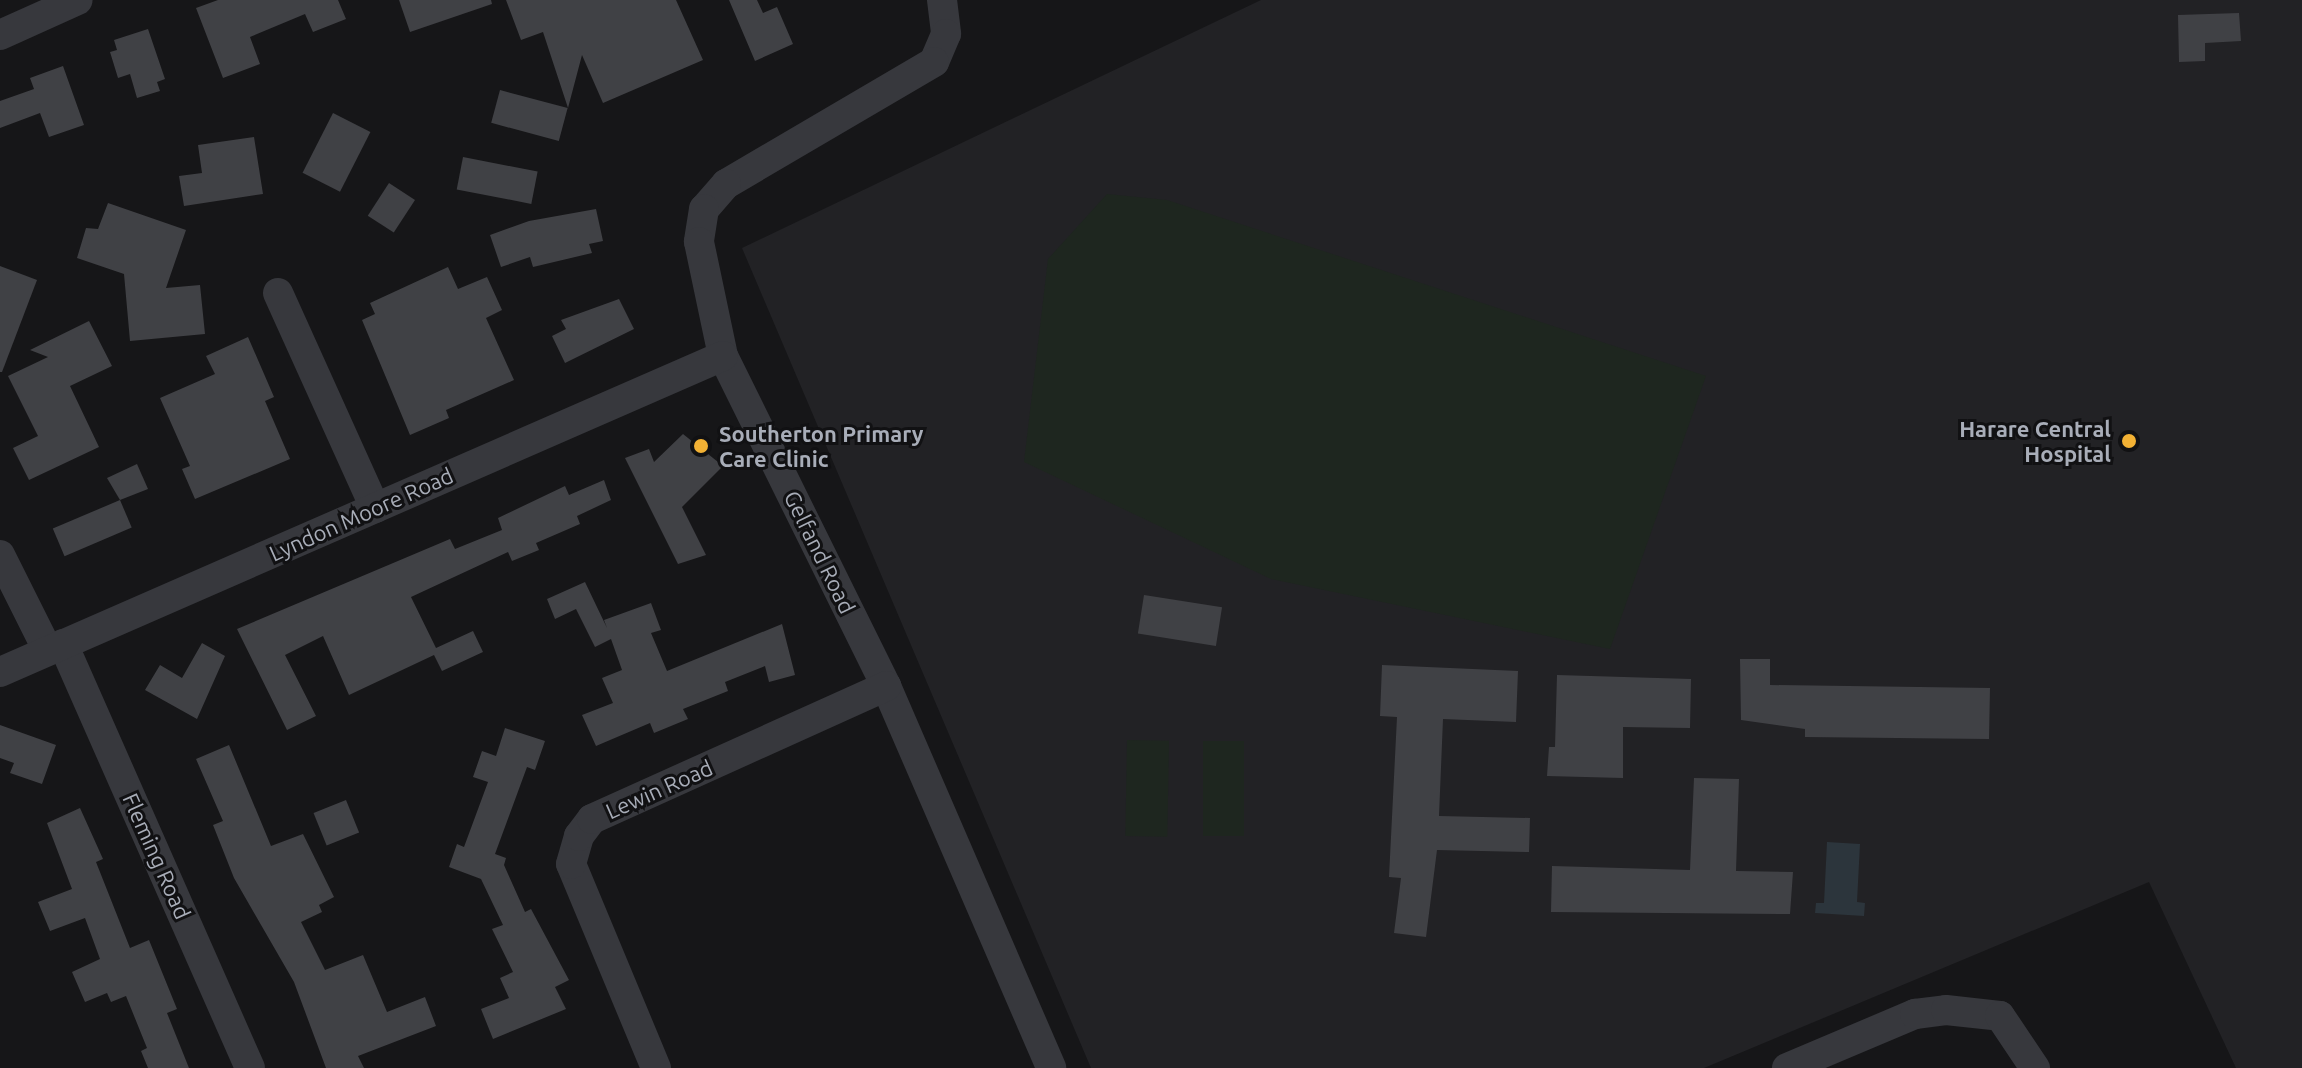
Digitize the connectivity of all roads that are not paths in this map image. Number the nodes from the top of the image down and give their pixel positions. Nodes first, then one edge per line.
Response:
1 (78, 0) edge
2 (942, 0) edge
3 (0, 35) edge
4 (278, 293) dead end
5 (723, 356) junction
6 (375, 508) junction
7 (0, 555) edge
8 (56, 647) junction
9 (0, 672) edge
10 (886, 686) junction
11 (250, 1068) edge
12 (656, 1068) edge
13 (1051, 1068) edge
14 (1787, 1068) edge
15 (2035, 1068) edge

1 - 3 street
2 - 5 street, Gelfand Road
4 - 6 street
5 - 6 street, Lyndon Moore Road
5 - 10 street, Gelfand Road
6 - 8 street, Lyndon Moore Road
7 - 8 street, Fleming Road
8 - 9 street, Lyndon Moore Road
8 - 11 street, Fleming Road
10 - 12 street, Lewin Road
10 - 13 street, Gelfand Road
14 - 15 street

